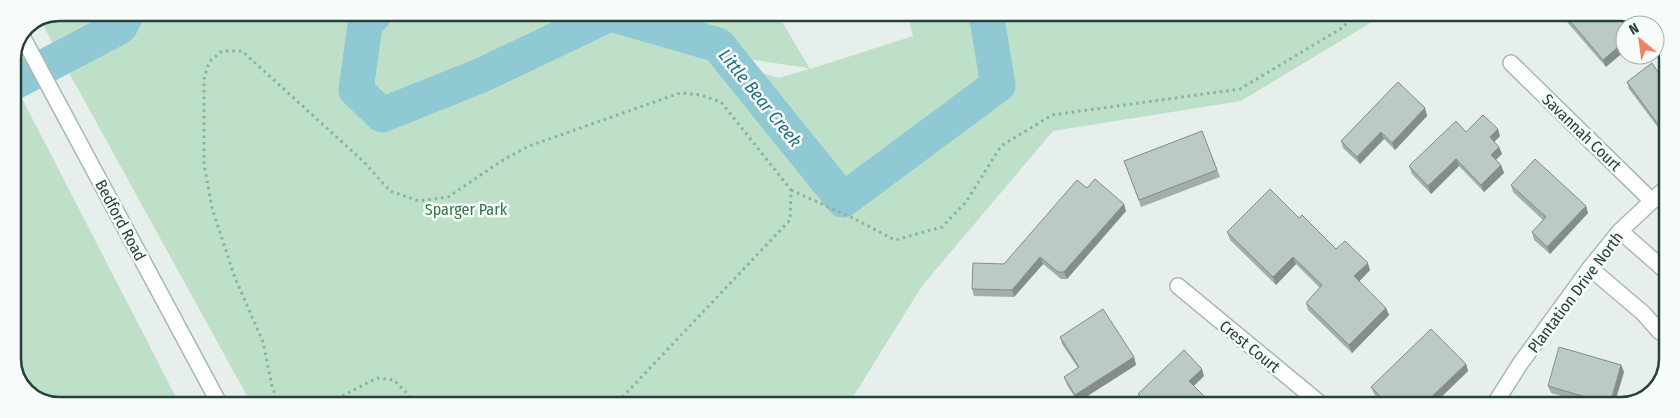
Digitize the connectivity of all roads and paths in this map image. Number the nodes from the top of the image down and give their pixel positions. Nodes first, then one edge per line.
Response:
1 (1349, 21) edge
2 (25, 42) edge
3 (1511, 63) dead end
4 (791, 190) junction
5 (1659, 194) edge
6 (1652, 200) junction
7 (1620, 231) junction
8 (1659, 265) edge
9 (1590, 268) junction
10 (1178, 286) dead end
11 (1659, 331) edge
12 (216, 397) edge
13 (275, 397) edge
14 (340, 397) edge
15 (410, 397) edge
16 (623, 397) edge
17 (1312, 397) edge
18 (1499, 397) edge

1 - 4 path
2 - 12 street, Bedford Road
3 - 6 street, Savannah Court
4 - 13 path
4 - 16 path
5 - 6 street, Plantation Drive North
6 - 7 street, Plantation Drive North
7 - 8 street
7 - 9 street, Plantation Drive North
9 - 11 street
9 - 18 street, Plantation Drive North
10 - 17 street, Crest Court
14 - 15 path

